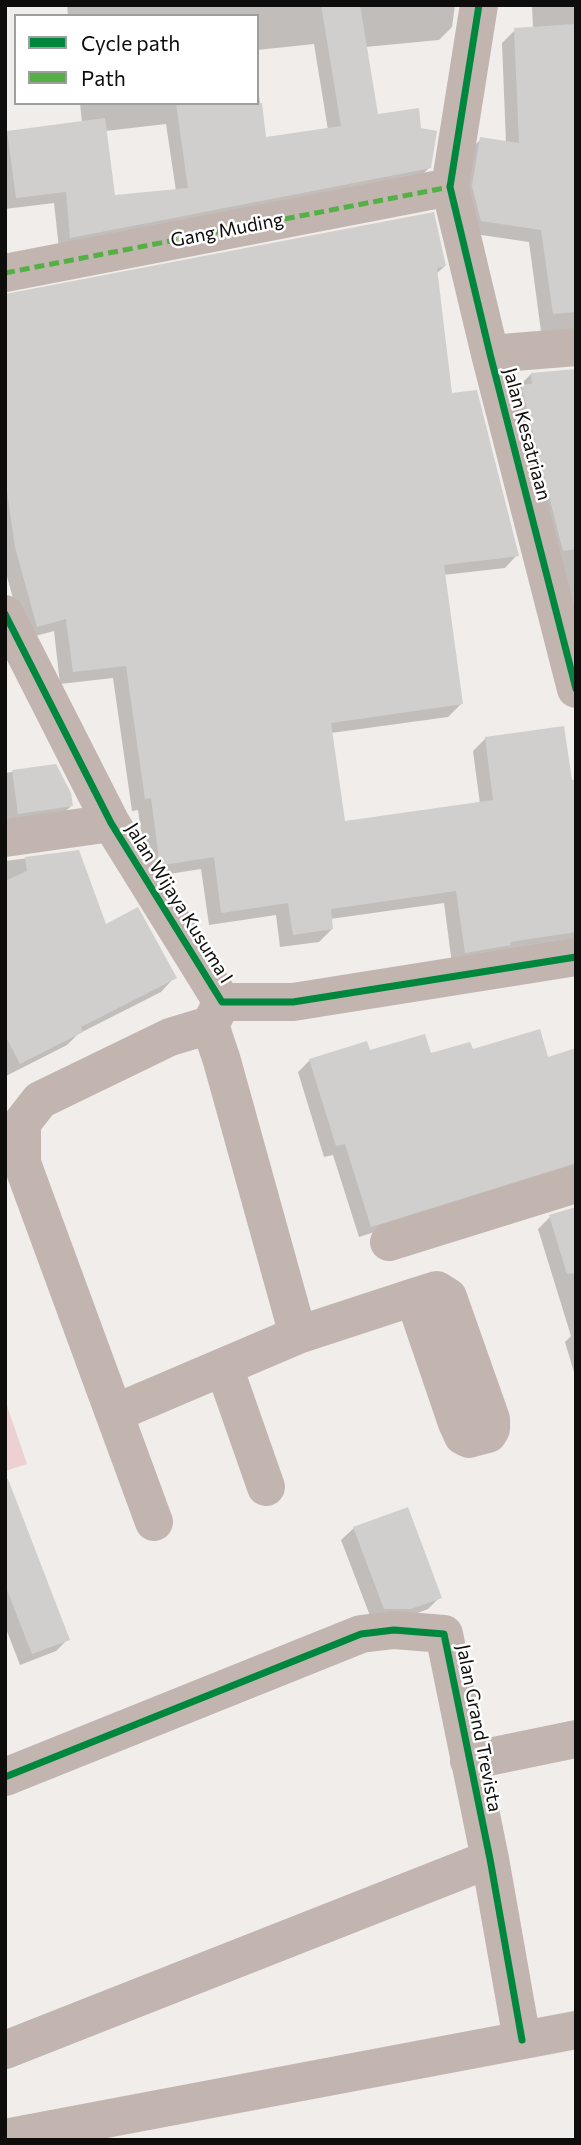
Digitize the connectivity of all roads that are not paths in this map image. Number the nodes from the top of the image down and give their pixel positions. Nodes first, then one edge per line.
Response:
1 (479, 5) edge
2 (450, 187) junction
3 (5, 273) edge
4 (576, 347) edge
5 (489, 354) junction
6 (564, 588) edge
7 (5, 614) edge
8 (576, 689) edge
9 (111, 822) junction
10 (5, 838) edge
11 (576, 957) edge
12 (216, 1014) junction
13 (576, 1184) edge
14 (389, 1242) dead end
15 (414, 1297) dead end
16 (298, 1335) junction
17 (224, 1367) junction
18 (115, 1413) junction
19 (266, 1486) dead end
20 (154, 1522) dead end
21 (576, 1739) edge
22 (469, 1761) junction
23 (5, 1777) edge
24 (490, 1859) junction
25 (576, 2030) edge
26 (522, 2040) junction
27 (5, 2050) edge
28 (5, 2138) edge

1 - 2 street
2 - 3 street, Gang Muding
2 - 5 street, Jalan Kesatriaan
4 - 5 street
5 - 6 street, Jalan Kesatriaan
6 - 8 street, Jalan Kesatriaan
7 - 9 street, Jalan Wijaya Kusuma I
9 - 10 street
9 - 12 street, Jalan Wijaya Kusuma I
11 - 12 street, Jalan Wijaya Kusuma I
12 - 16 street
12 - 18 street
13 - 14 street
15 - 16 street
16 - 17 street
17 - 18 street
17 - 19 street
18 - 20 street
21 - 22 street, Jalan Grand Trevista
22 - 23 street, Jalan Grand Trevista
22 - 24 street, Jalan Grand Trevista
24 - 26 street, Jalan Grand Trevista
24 - 27 street
25 - 26 street
26 - 28 street

